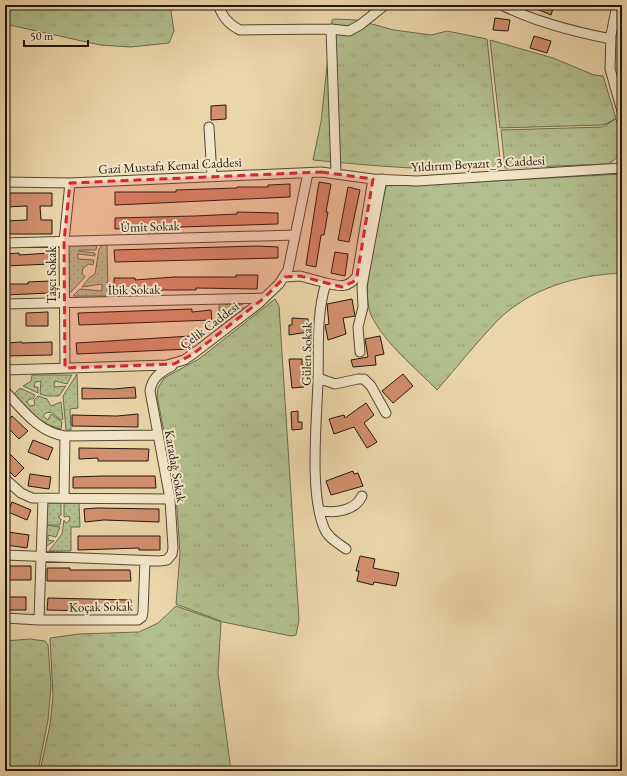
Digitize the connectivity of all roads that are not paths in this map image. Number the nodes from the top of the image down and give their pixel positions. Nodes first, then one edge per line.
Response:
1 (218, 5) edge
2 (384, 5) edge
3 (502, 5) edge
4 (617, 5) edge
5 (331, 29) junction
6 (611, 39) junction
7 (622, 111) edge
8 (209, 126) dead end
9 (622, 168) edge
10 (308, 173) junction
11 (336, 173) junction
12 (212, 176) junction
13 (378, 179) junction
14 (5, 182) edge
15 (70, 183) junction
16 (296, 235) junction
17 (64, 241) junction
18 (5, 243) edge
19 (285, 277) junction
20 (326, 283) junction
21 (264, 298) junction
22 (64, 303) junction
23 (5, 304) edge
24 (360, 352) dead end
25 (174, 364) junction
26 (65, 368) junction
27 (5, 370) edge
28 (318, 378) junction
29 (5, 391) edge
30 (386, 413) dead end
31 (158, 435) junction
32 (65, 436) junction
33 (5, 479) edge
34 (362, 496) dead end
35 (64, 498) junction
36 (44, 499) junction
37 (170, 499) junction
38 (319, 510) junction
39 (346, 549) dead end
40 (5, 555) edge
41 (41, 557) junction
42 (145, 561) junction
43 (5, 618) edge
44 (39, 620) junction

1 - 5 street
2 - 5 street
3 - 6 street
4 - 6 street
5 - 11 street
6 - 7 street
8 - 12 street
9 - 13 street, Yıldırım Beyazıt_3 Caddesi
10 - 11 street, Gazi Mustafa Kemal Caddesi
10 - 12 street, Gazi Mustafa Kemal Caddesi
10 - 16 street
11 - 13 street, Yıldırım Beyazıt_3 Caddesi
12 - 15 street, Gazi Mustafa Kemal Caddesi
13 - 20 street
13 - 24 street
14 - 15 street, Gazi Mustafa Kemal Caddesi
15 - 17 street, Taşcı Sokak
16 - 17 street, Ümit Sokak
16 - 19 street
17 - 18 street, Ümit Sokak
17 - 22 street, Taşcı Sokak
19 - 20 street
19 - 21 street, Çelik Caddesi
20 - 28 street, Gülen Sokak
21 - 22 street, İbik Sokak
21 - 25 street, Çelik Caddesi
22 - 23 street, İbik Sokak
22 - 26 street, Taşcı Sokak
25 - 26 street, Çelik Caddesi
25 - 31 street, Karadağ Sokak
26 - 27 street, Çelik Caddesi
28 - 30 street
28 - 38 street, Gülen Sokak
29 - 32 street
31 - 32 street
31 - 37 street, Karadağ Sokak
32 - 35 street
33 - 36 street
34 - 38 street
35 - 36 street
35 - 37 street
36 - 41 street
37 - 42 street, Karadağ Sokak
38 - 39 street, Gülen Sokak
40 - 41 street
41 - 42 street
41 - 44 street
42 - 44 street, Koçak Sokak
43 - 44 street, Koçak Sokak

